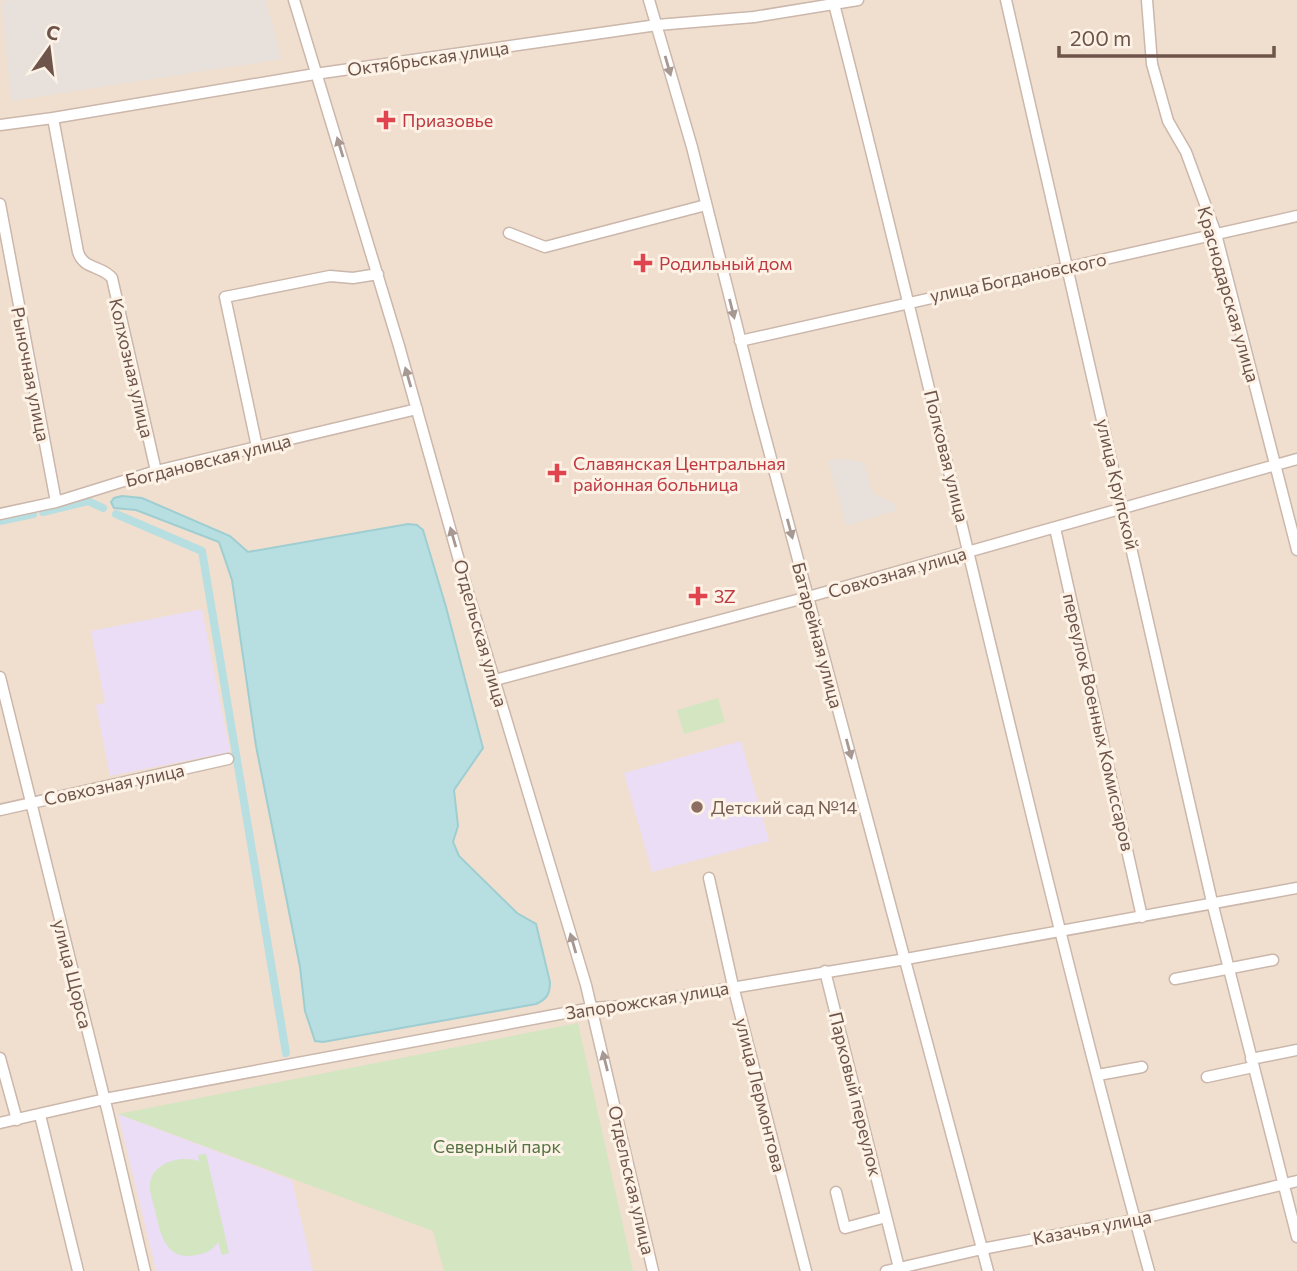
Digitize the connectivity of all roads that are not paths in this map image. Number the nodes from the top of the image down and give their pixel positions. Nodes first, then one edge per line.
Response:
1 (294, 0) edge
2 (649, 0) edge
3 (858, 0) edge
4 (1006, 0) edge
5 (1147, 0) edge
6 (834, 2) edge
7 (657, 25) junction
8 (315, 74) junction
9 (53, 118) junction
10 (0, 125) edge
11 (0, 204) edge
12 (706, 205) junction
13 (1297, 216) edge
14 (509, 233) dead end
15 (1216, 234) junction
16 (1066, 266) junction
17 (378, 274) junction
18 (908, 302) junction
19 (740, 341) junction
20 (417, 409) junction
21 (257, 447) junction
22 (1297, 459) edge
23 (1276, 465) junction
24 (156, 471) junction
25 (56, 502) junction
26 (1124, 509) junction
27 (0, 514) edge
28 (1055, 528) junction
29 (1297, 550) edge
30 (970, 552) junction
31 (808, 597) junction
32 (0, 677) edge
33 (495, 680) junction
34 (228, 759) dead end
35 (30, 802) junction
36 (0, 810) edge
37 (709, 878) dead end
38 (1297, 888) edge
39 (1212, 902) junction
40 (1142, 917) junction
41 (1061, 932) junction
42 (906, 959) junction
43 (1273, 960) dead end
44 (1228, 969) junction
45 (825, 971) junction
46 (1175, 979) dead end
47 (733, 986) junction
48 (592, 1008) junction
49 (1297, 1050) edge
50 (0, 1058) edge
51 (1252, 1063) junction
52 (1142, 1067) dead end
53 (1097, 1075) junction
54 (1207, 1077) dead end
55 (105, 1099) junction
56 (40, 1115) junction
57 (18, 1120) junction
58 (0, 1123) edge
59 (1297, 1181) edge
60 (1282, 1184) junction
61 (836, 1192) dead end
62 (886, 1217) junction
63 (1135, 1220) junction
64 (1297, 1237) edge
65 (982, 1248) junction
66 (899, 1268) junction
67 (78, 1271) edge
68 (145, 1271) edge
69 (653, 1271) edge
70 (806, 1271) edge
71 (886, 1271) edge
72 (988, 1271) edge
73 (1149, 1271) edge

1 - 8 street, Отдельская улица
2 - 7 street, Батарейная улица
3 - 6 street, Октябрьская улица
4 - 16 street, улица Крупской
5 - 15 street, Краснодарская улица
6 - 7 street, Октябрьская улица
6 - 18 street, Полковая улица
7 - 8 street, Октябрьская улица
7 -> 12 street, Батарейная улица
8 - 9 street, Октябрьская улица
17 -> 8 street, Отдельская улица
9 - 10 street, Октябрьская улица
9 - 24 street, Колхозная улица
11 - 25 street, Рыночная улица
12 - 14 street
12 -> 19 street, Батарейная улица
13 - 15 street, улица Богдановского
15 - 16 street, улица Богдановского
15 - 23 street, Краснодарская улица
16 - 18 street, улица Богдановского
16 - 26 street, улица Крупской
20 -> 17 street, Отдельская улица
17 - 21 street
18 - 19 street, улица Богдановского
18 - 30 street, Полковая улица
19 -> 31 street, Батарейная улица
20 - 21 street, Богдановская улица
33 -> 20 street, Отдельская улица
21 - 24 street, Богдановская улица
22 - 23 street, Совхозная улица
23 - 26 street, Совхозная улица
23 - 29 street, Краснодарская улица
24 - 25 street, Богдановская улица
25 - 27 street, Богдановская улица
26 - 28 street, Совхозная улица
26 - 39 street, улица Крупской
28 - 30 street, Совхозная улица
28 - 40 street, переулок Военных Комиссаров
30 - 31 street, Совхозная улица
30 - 41 street, Полковая улица
31 - 33 street, Совхозная улица
31 -> 42 street, Батарейная улица
32 - 35 street, улица Щорса
48 -> 33 street, Отдельская улица
34 - 35 street, Совхозная улица
35 - 36 street, Совхозная улица
35 - 55 street, улица Щорса
37 - 47 street, улица Лермонтова
38 - 39 street, Запорожская улица
39 - 40 street, Запорожская улица
39 - 44 street, улица Крупской
40 - 41 street, Запорожская улица
41 - 42 street, Запорожская улица
41 - 53 street, Полковая улица
42 - 45 street, Запорожская улица
42 - 65 street, Батарейная улица
43 - 44 street
44 - 46 street
44 - 51 street, улица Крупской
45 - 47 street, Запорожская улица
45 - 62 street, Парковый переулок
47 - 48 street, Запорожская улица
47 - 70 street, улица Лермонтова
48 - 55 street, Запорожская улица
69 -> 48 street, Отдельская улица
49 - 51 street
50 - 57 street
51 - 54 street
51 - 60 street, улица Крупской
52 - 53 street
53 - 63 street, Полковая улица
55 - 56 street, Запорожская улица
55 - 68 street, улица Щорса
56 - 57 street, Запорожская улица
56 - 67 street
57 - 58 street, Запорожская улица
59 - 60 street, Казачья улица
60 - 63 street, Казачья улица
60 - 64 street, улица Крупской
61 - 62 street
62 - 66 street, Парковый переулок
63 - 65 street, Казачья улица
63 - 73 street, Полковая улица
65 - 66 street, Казачья улица
65 - 72 street, Батарейная улица
66 - 71 street, Казачья улица

